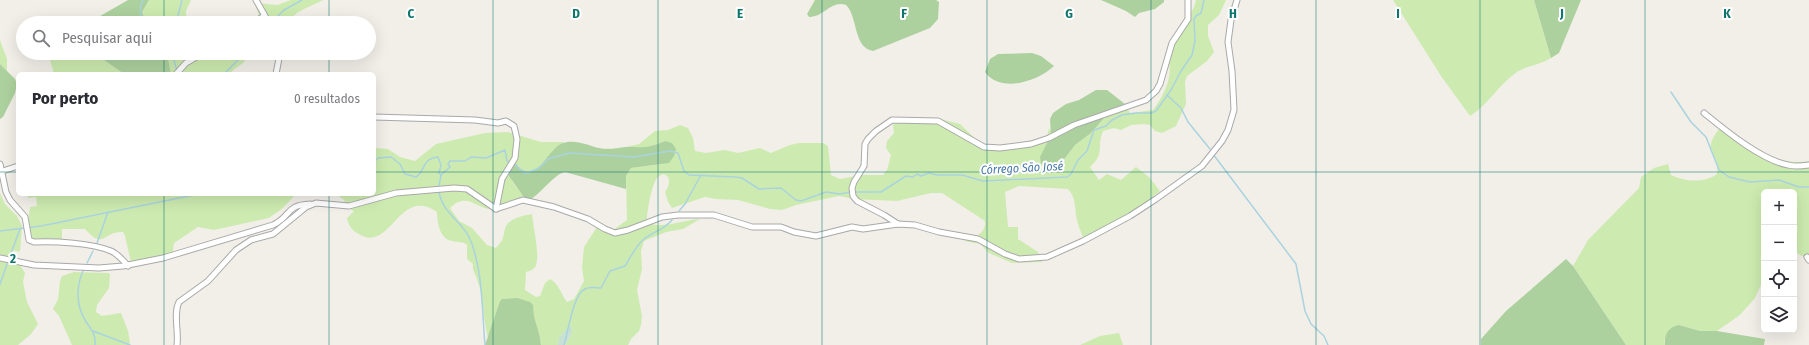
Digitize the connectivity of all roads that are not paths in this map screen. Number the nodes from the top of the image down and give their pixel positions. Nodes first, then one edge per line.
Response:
1 (256, 0) edge
2 (1188, 0) edge
3 (1236, 0) edge
4 (264, 16) edge
5 (191, 60) edge
6 (279, 60) edge
7 (178, 72) edge
8 (276, 72) edge
9 (1704, 114) dead end
10 (376, 117) edge
11 (0, 164) edge
12 (1809, 165) edge
13 (16, 167) edge
14 (3, 171) junction
15 (313, 204) junction
16 (496, 209) junction
17 (898, 224) junction
18 (0, 258) edge
19 (128, 266) junction
20 (177, 345) edge

1 - 4 street
2 - 17 street
3 - 17 street
5 - 7 street
6 - 8 street
9 - 12 street
10 - 16 street
11 - 14 street
13 - 14 street
14 - 19 street
15 - 16 street
15 - 19 street
15 - 20 street
16 - 17 street
18 - 19 street

